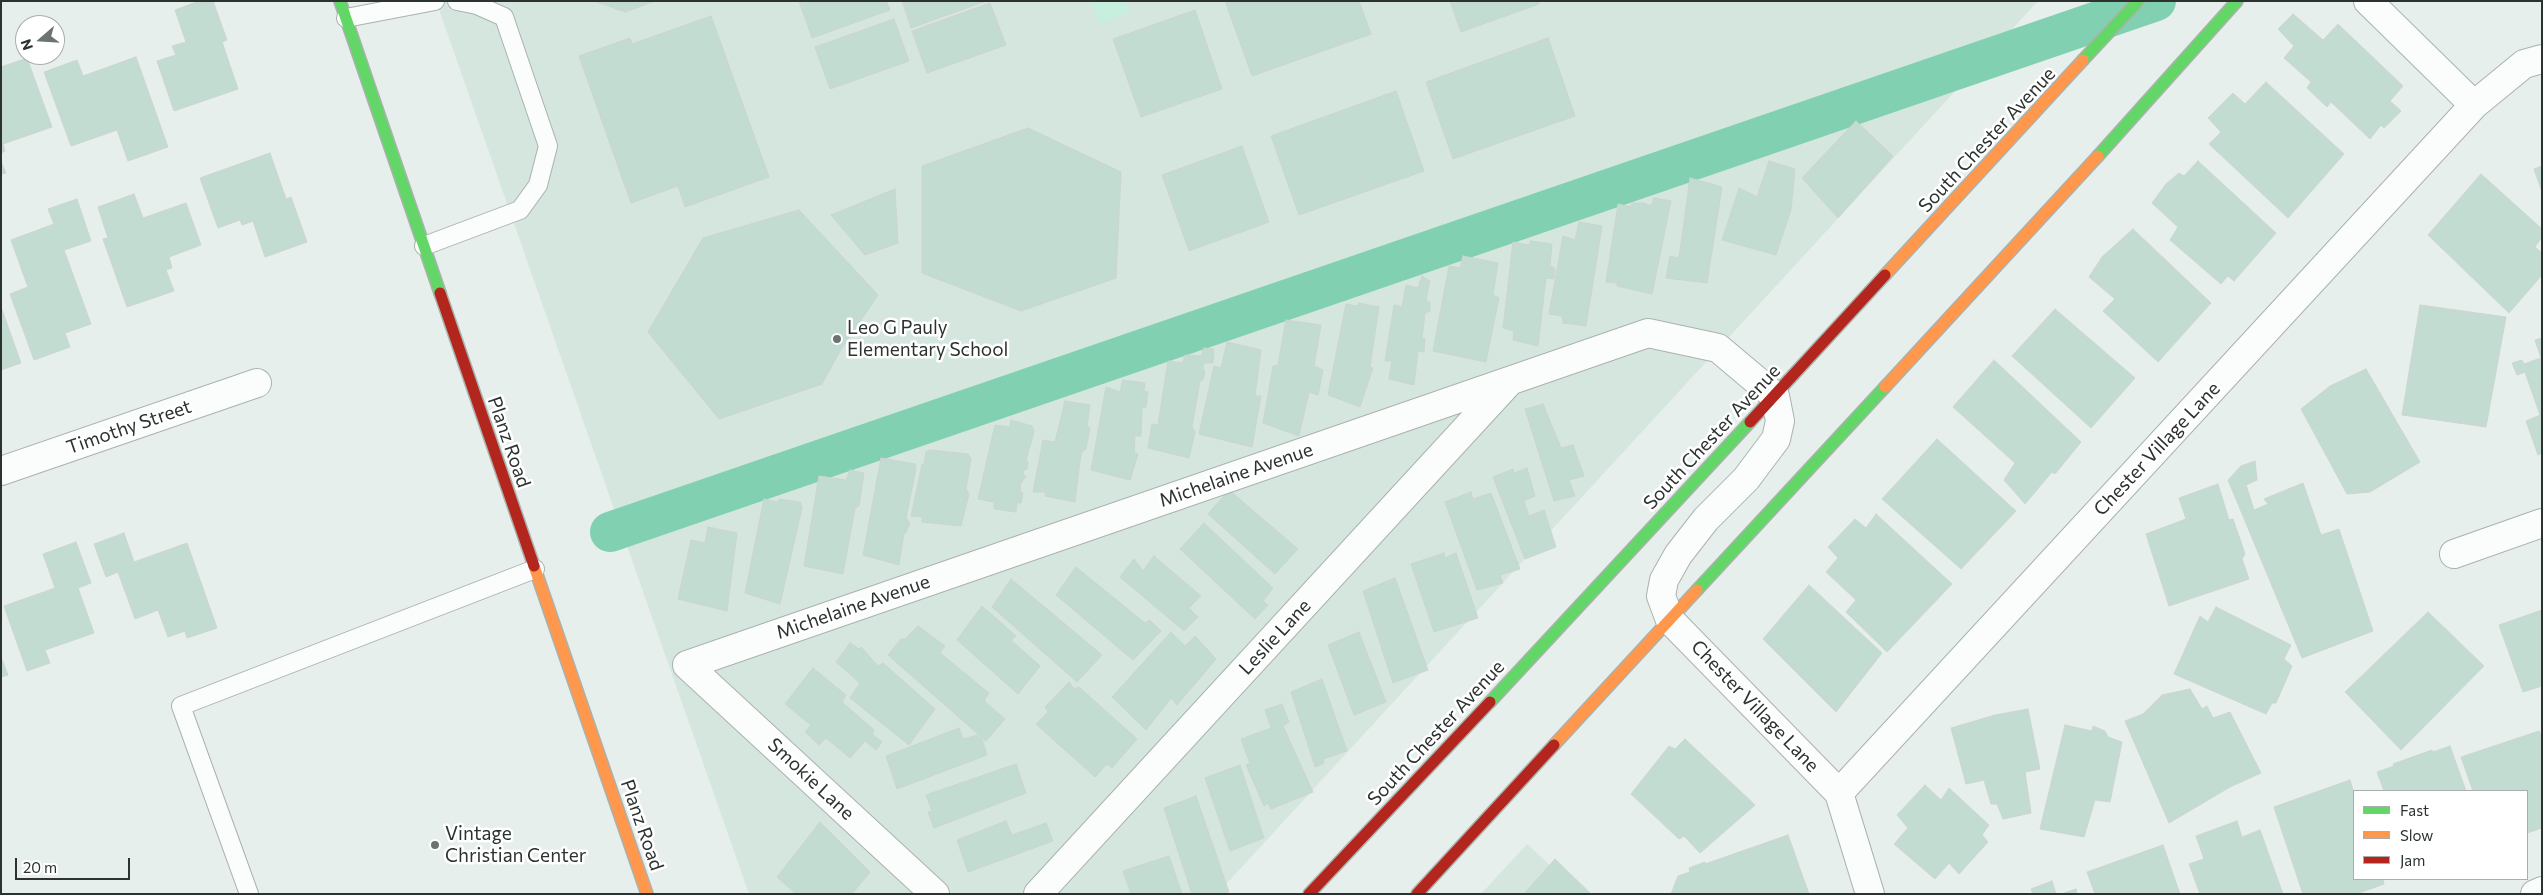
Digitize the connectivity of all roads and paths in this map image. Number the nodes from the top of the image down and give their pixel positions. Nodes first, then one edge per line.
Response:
1 (340, 1) edge
2 (435, 1) edge
3 (457, 1) edge
4 (2138, 1) edge
5 (2237, 1) edge
6 (2368, 1) edge
7 (346, 18) junction
8 (2542, 59) edge
9 (2474, 105) junction
10 (424, 246) junction
11 (1512, 380) junction
12 (257, 383) dead end
13 (1775, 396) junction
14 (1, 471) edge
15 (2542, 523) edge
16 (2454, 554) dead end
17 (535, 569) junction
18 (1670, 620) junction
19 (687, 665) joint
20 (1840, 793) junction
21 (2542, 891) edge
22 (249, 894) edge
23 (647, 894) edge
24 (935, 894) edge
25 (1038, 894) edge
26 (1309, 894) edge
27 (1417, 894) edge
28 (1870, 894) edge
29 (2535, 894) edge

1 - 7 main road, Planz Road
2 - 7 lane
3 - 10 lane
4 - 13 main road, South Chester Avenue
5 - 18 main road
6 - 9 street
7 - 10 main road, Planz Road
8 - 9 street, Chester Village Lane
9 - 20 street, Chester Village Lane
10 - 17 main road, Planz Road
11 - 13 street, Michelaine Avenue
11 - 19 street, Michelaine Avenue
11 - 25 street, Leslie Lane
12 - 14 street, Timothy Street
13 - 18 street
13 - 26 main road, South Chester Avenue
15 - 16 street
17 - 22 lane
17 - 23 main road, Planz Road
18 - 20 street, Chester Village Lane
18 - 27 main road
19 - 24 street, Smokie Lane
20 - 28 street, Chester Village Lane
21 - 29 street

